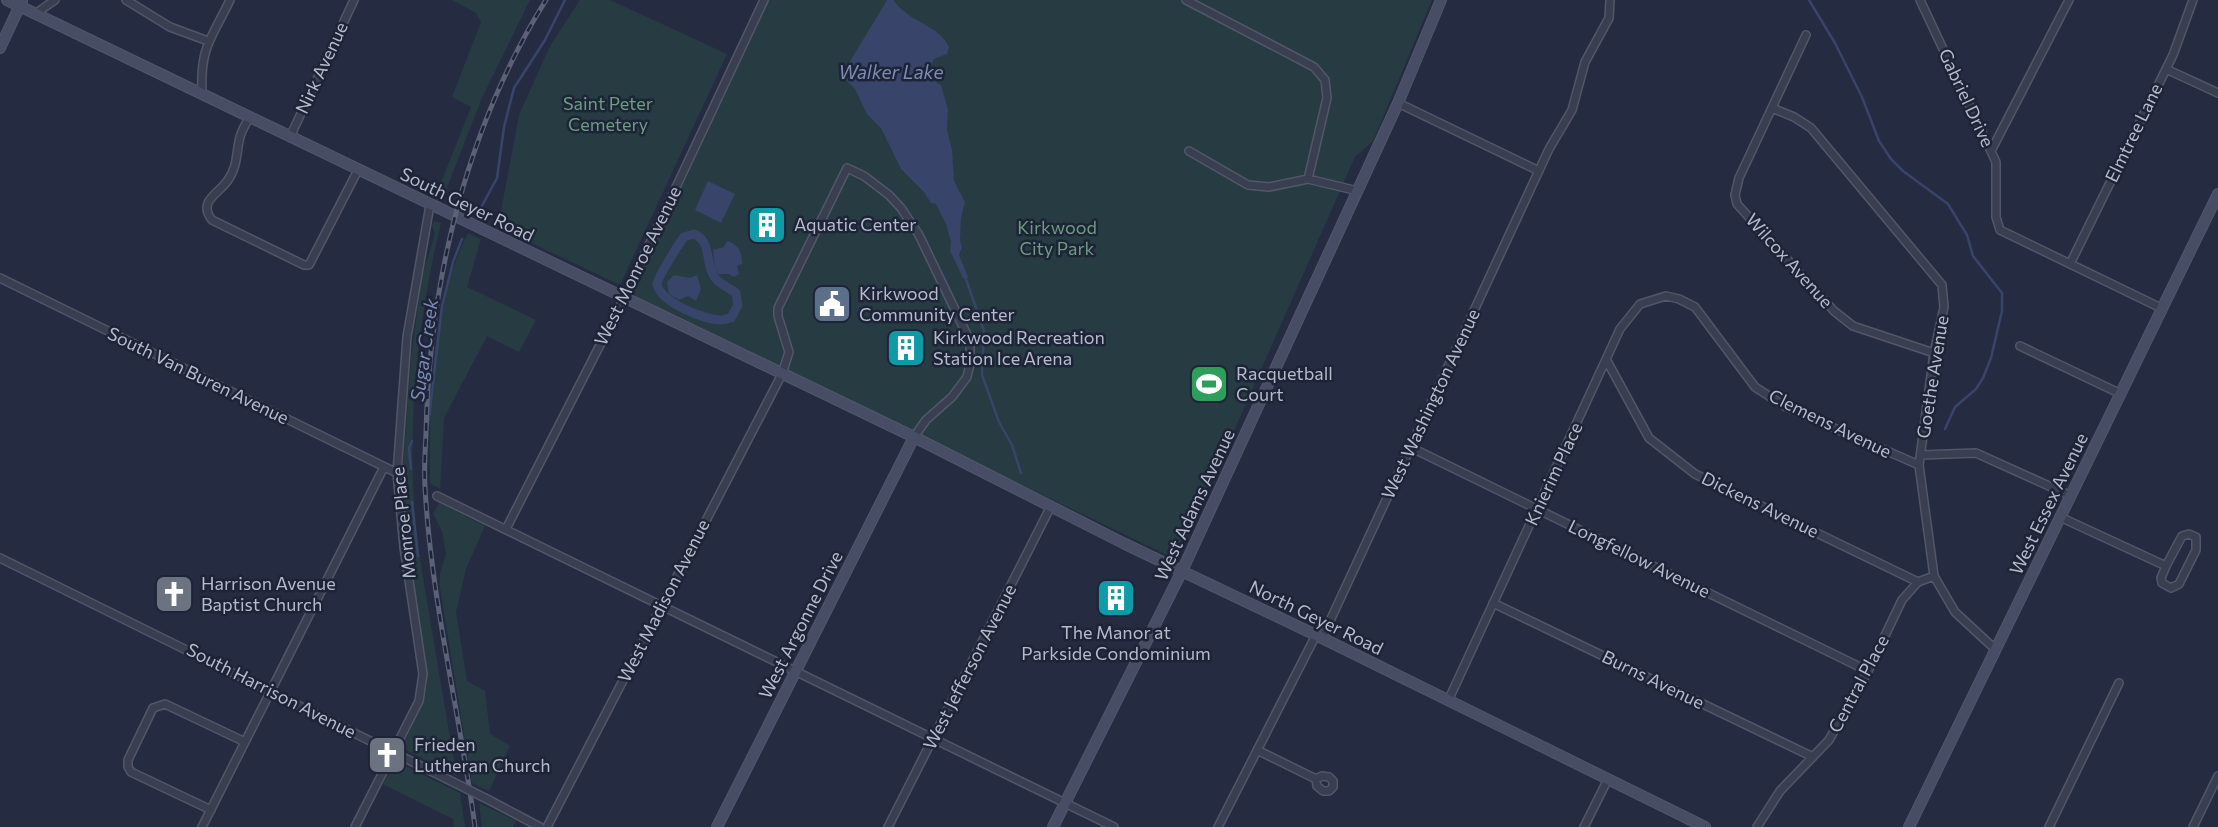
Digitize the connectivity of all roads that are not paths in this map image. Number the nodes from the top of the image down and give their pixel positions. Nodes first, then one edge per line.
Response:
1 (7, 0) edge
2 (55, 0) edge
3 (126, 0) edge
4 (230, 0) edge
5 (354, 0) edge
6 (764, 0) edge
7 (1186, 0) edge
8 (1441, 0) edge
9 (1610, 0) edge
10 (1920, 0) edge
11 (2069, 0) edge
12 (2193, 0) edge
13 (22, 3) edge
14 (40, 7) edge
15 (1805, 35) dead end
16 (208, 41) junction
17 (0, 48) edge
18 (2166, 69) junction
19 (2218, 93) edge
20 (202, 94) junction
21 (1398, 103) junction
22 (1772, 108) junction
23 (250, 117) junction
24 (290, 137) junction
25 (1189, 151) dead end
26 (1991, 151) junction
27 (358, 170) junction
28 (1539, 170) junction
29 (1308, 179) junction
30 (1358, 191) junction
31 (2218, 194) edge
32 (430, 205) junction
33 (2070, 264) junction
34 (0, 278) edge
35 (624, 298) junction
36 (1695, 307) joint
37 (2161, 308) junction
38 (2020, 346) dead end
39 (1934, 353) junction
40 (1607, 361) junction
41 (782, 374) junction
42 (2121, 394) junction
43 (914, 437) junction
44 (1410, 447) junction
45 (1921, 455) junction
46 (1919, 466) junction
47 (384, 467) junction
48 (397, 473) junction
49 (437, 496) dead end
50 (2070, 496) junction
51 (1051, 506) junction
52 (1537, 509) junction
53 (2060, 517) junction
54 (506, 529) junction
55 (0, 558) edge
56 (2166, 566) junction
57 (1182, 571) junction
58 (1934, 576) junction
59 (1918, 582) junction
60 (1493, 603) junction
61 (662, 607) junction
62 (1319, 637) junction
63 (1996, 650) junction
64 (795, 671) junction
65 (1868, 671) junction
66 (2119, 683) dead end
67 (272, 691) junction
68 (1448, 701) junction
69 (934, 738) junction
70 (245, 742) junction
71 (1257, 750) junction
72 (392, 752) junction
73 (1813, 757) junction
74 (2218, 776) edge
75 (1317, 779) dead end
76 (1608, 779) junction
77 (1066, 802) junction
78 (211, 810) junction
79 (202, 827) edge
80 (355, 827) edge
81 (540, 827) edge
82 (547, 827) edge
83 (717, 827) edge
84 (888, 827) edge
85 (1053, 827) edge
86 (1114, 827) edge
87 (1218, 827) edge
88 (1584, 827) edge
89 (1705, 827) edge
90 (1758, 827) edge
91 (1909, 827) edge
92 (2049, 827) edge
93 (2193, 827) edge

1 - 13 street, South Geyer Road
2 - 14 street
3 - 16 street
4 - 16 street
5 - 24 street, Nirk Avenue
6 - 35 street, West Monroe Avenue
7 - 29 street
8 - 21 street, West Adams Avenue
9 - 28 street, West Washington Avenue
10 - 26 street, Gabriel Drive
11 - 26 street
12 - 18 street, Elmtree Lane
13 - 14 street, South Geyer Road
13 - 17 street
14 - 20 street, South Geyer Road
15 - 22 street, Wilcox Avenue
16 - 20 street
18 - 19 street
18 - 33 street, Elmtree Lane
20 - 23 street, South Geyer Road
21 - 28 street
21 - 30 street, West Adams Avenue
22 - 39 street, Goethe Avenue
22 - 39 street, Wilcox Avenue
23 - 24 street, South Geyer Road
23 - 27 street
24 - 27 street, South Geyer Road
25 - 29 street
26 - 33 street, Gabriel Drive
27 - 32 street, South Geyer Road
28 - 44 street, West Washington Avenue
29 - 30 street
30 - 57 street, West Adams Avenue
31 - 37 street, West Essex Avenue
32 - 35 street, South Geyer Road
32 - 48 street, Monroe Place
33 - 37 street, Gabriel Drive
34 - 47 street, South Van Buren Avenue
35 - 41 street, South Geyer Road
35 - 54 street, West Monroe Avenue
36 - 40 street, Knierim Place
36 - 46 street, Clemens Avenue
37 - 42 street, West Essex Avenue
38 - 42 street
39 - 45 street, Goethe Avenue
40 - 52 street, Knierim Place
40 - 59 street, Dickens Avenue
41 - 43 street, South Geyer Road
41 - 43 street
41 - 61 street, West Madison Avenue
42 - 50 street, West Essex Avenue
43 - 51 street, North Geyer Road
43 - 64 street, West Argonne Drive
44 - 52 street, Longfellow Avenue
44 - 62 street, West Washington Avenue
45 - 46 street, Goethe Avenue
45 - 50 street
46 - 58 street, Goethe Avenue
47 - 48 street, South Van Buren Avenue
47 - 67 street
48 - 72 street, Monroe Place
49 - 54 street
50 - 53 street, West Essex Avenue
51 - 57 street, North Geyer Road
51 - 69 street, West Jefferson Avenue
52 - 60 street, Knierim Place
52 - 65 street, Longfellow Avenue
53 - 56 street
53 - 63 street, West Essex Avenue
54 - 61 street
55 - 67 street, South Harrison Avenue
56 - 56 street
57 - 62 street, North Geyer Road
57 - 77 street, West Adams Avenue
58 - 59 street
58 - 63 street, Goethe Avenue
59 - 65 street, Central Place
60 - 68 street, Knierim Place
60 - 73 street, Burns Avenue
61 - 64 street
61 - 82 street, West Madison Avenue
62 - 68 street, North Geyer Road
62 - 71 street, West Washington Avenue
63 - 91 street, West Essex Avenue
64 - 69 street
64 - 83 street, West Argonne Drive
65 - 73 street, Central Place
66 - 92 street
67 - 70 street
67 - 72 street, South Harrison Avenue
68 - 76 street, North Geyer Road
69 - 77 street
69 - 84 street, West Jefferson Avenue
70 - 78 street
70 - 78 street
71 - 75 street
71 - 87 street, West Washington Avenue
72 - 80 street
72 - 81 street, South Harrison Avenue, bridge
73 - 90 street, Central Place
74 - 93 street
76 - 88 street
76 - 89 street, North Geyer Road
77 - 85 street, West Adams Avenue
77 - 86 street
78 - 79 street

